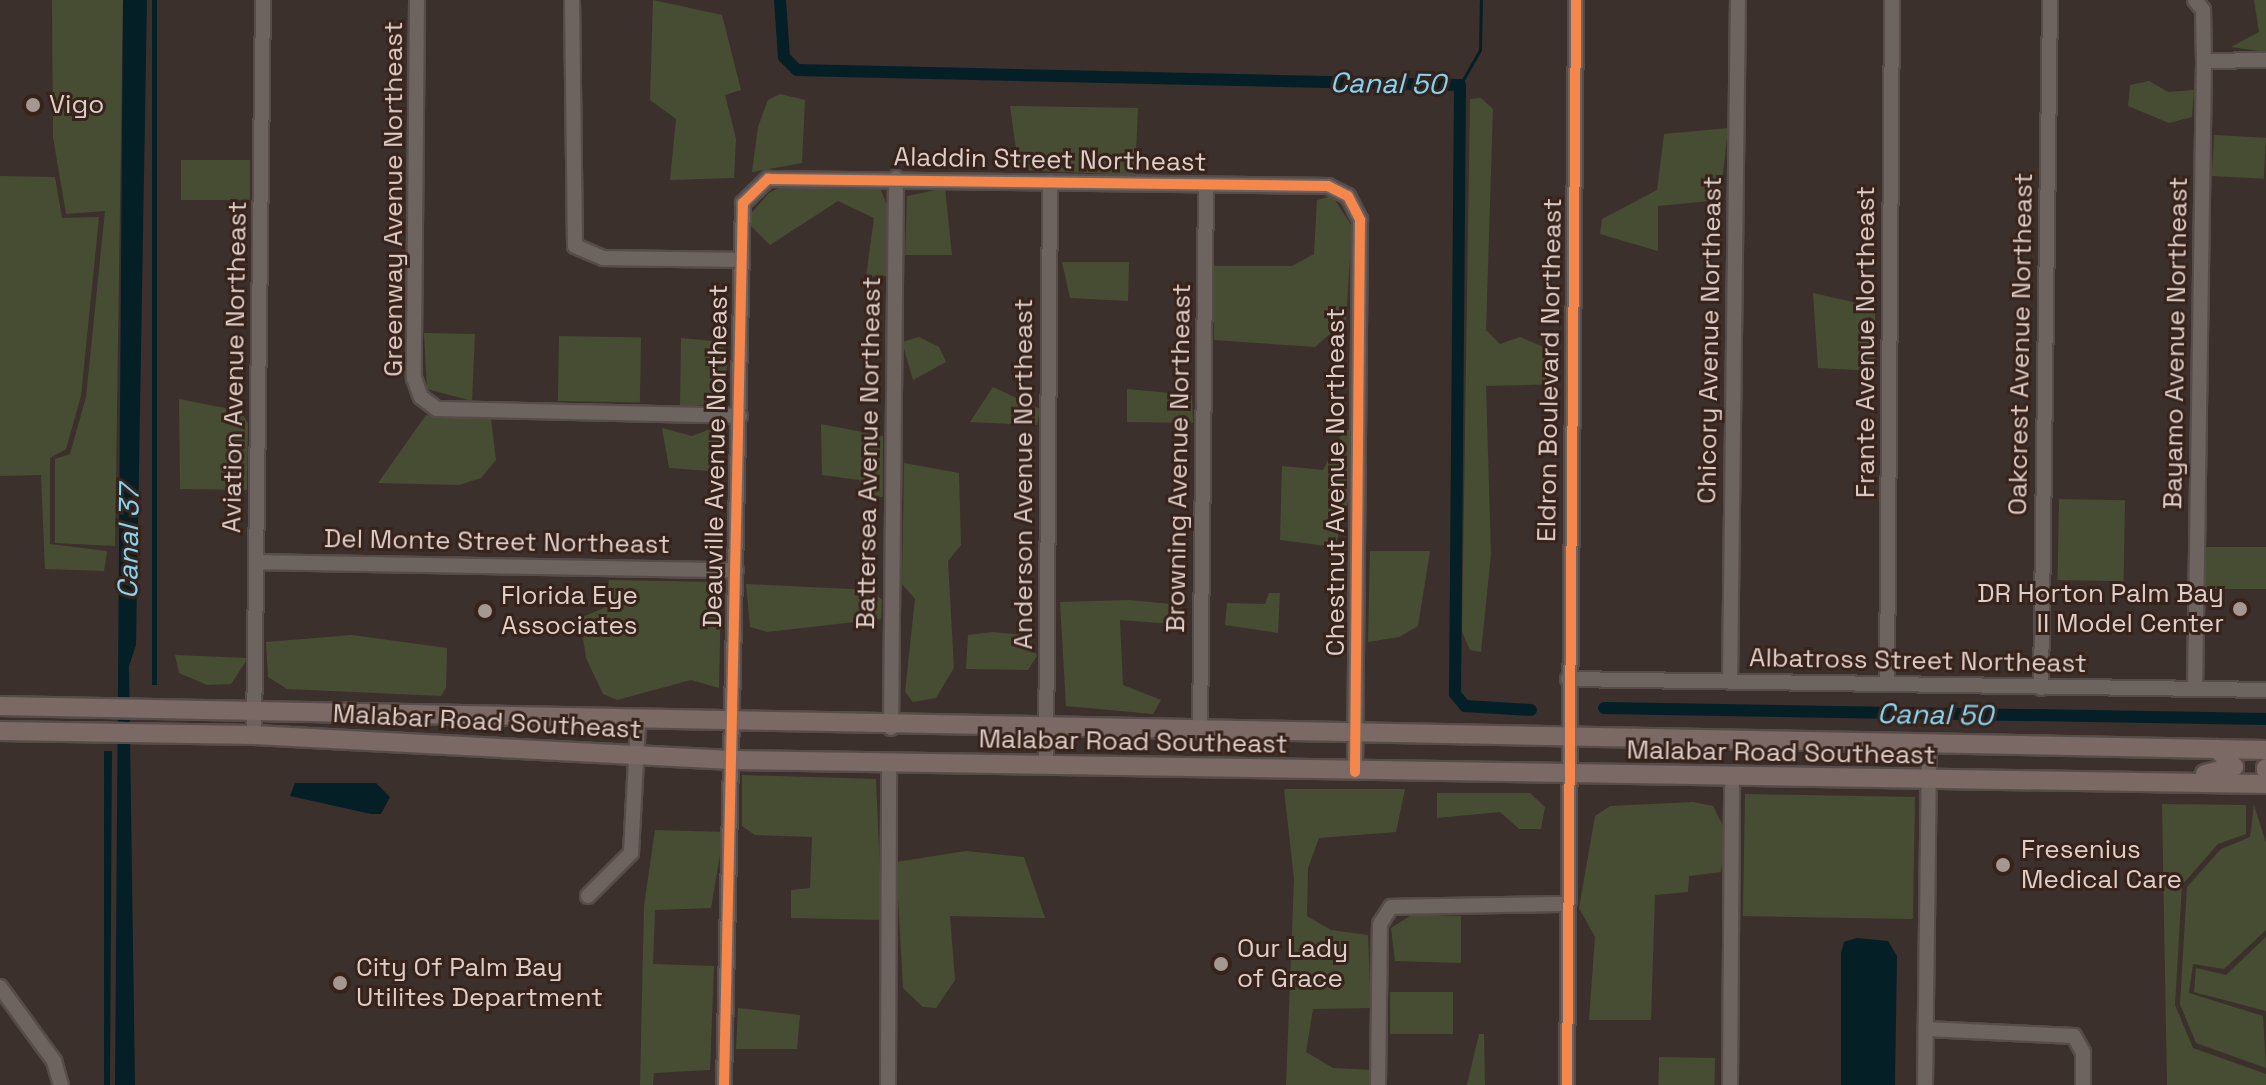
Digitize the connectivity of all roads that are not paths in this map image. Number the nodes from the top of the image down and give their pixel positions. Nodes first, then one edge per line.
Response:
1 (263, 0) edge
2 (417, 0) edge
3 (572, 0) edge
4 (1576, 0) edge
5 (1738, 0) edge
6 (1892, 0) edge
7 (2050, 0) edge
8 (2195, 0) edge
9 (2266, 60) edge
10 (2204, 61) junction
11 (896, 178) junction
12 (1050, 182) junction
13 (1206, 185) junction
14 (752, 190) joint
15 (1348, 196) joint
16 (741, 260) junction
17 (740, 416) junction
18 (257, 562) junction
19 (736, 570) junction
20 (1568, 679) junction
21 (1730, 681) junction
22 (1887, 684) junction
23 (2041, 688) junction
24 (2195, 689) junction
25 (2266, 690) edge
26 (0, 706) edge
27 (254, 708) junction
28 (638, 722) junction
29 (737, 726) junction
30 (891, 728) junction
31 (0, 731) edge
32 (1047, 731) junction
33 (1200, 731) junction
34 (1356, 734) junction
35 (254, 735) junction
36 (1567, 740) junction
37 (1929, 745) junction
38 (2217, 749) junction
39 (2266, 750) edge
40 (636, 757) junction
41 (735, 760) junction
42 (889, 764) junction
43 (1046, 766) junction
44 (1355, 772) junction
45 (1567, 776) junction
46 (1732, 780) junction
47 (1929, 782) junction
48 (2101, 784) junction
49 (2266, 784) edge
50 (588, 896) dead end
51 (1568, 904) junction
52 (0, 987) edge
53 (1926, 1029) junction
54 (61, 1085) edge
55 (724, 1085) edge
56 (888, 1085) edge
57 (1378, 1085) edge
58 (1567, 1085) edge
59 (1730, 1085) edge
60 (1925, 1085) edge
61 (2083, 1085) edge

1 - 18 street, Aviation Avenue Northeast
2 - 17 street, Greenway Avenue Northeast
3 - 16 street
4 - 20 street, Eldron Boulevard Northeast
5 - 21 street, Chicory Avenue Northeast
6 - 22 street, Frante Avenue Northeast
7 - 23 street, Oakcrest Avenue Northeast
8 - 10 street, Bayamo Avenue Northeast
9 - 10 street
10 - 24 street, Bayamo Avenue Northeast
11 - 12 street, Aladdin Street Northeast
11 - 14 street, Aladdin Street Northeast
11 - 30 street, Battersea Avenue Northeast
12 - 13 street, Aladdin Street Northeast
12 - 32 street, Anderson Avenue Northeast
13 - 15 street, Aladdin Street Northeast
13 - 33 street, Browning Avenue Northeast
14 - 16 street, Deauville Avenue Northeast
15 - 34 street, Chestnut Avenue Northeast
16 - 17 street, Deauville Avenue Northeast
17 - 19 street, Deauville Avenue Northeast
18 - 19 street, Del Monte Street Northeast
18 - 27 street, Aviation Avenue Northeast
19 - 29 street, Deauville Avenue Northeast
20 - 21 street, Albatross Street Northeast
20 - 36 street, Eldron Boulevard Northeast
21 - 22 street, Albatross Street Northeast
22 - 23 street, Albatross Street Northeast
23 - 24 street, Albatross Street Northeast
24 - 25 street, Albatross Street Northeast
26 - 27 main road, Malabar Road Southeast
27 - 28 main road, Malabar Road Southeast
27 - 35 street, Aviation Avenue Northeast
28 - 29 main road, Malabar Road Southeast
28 - 40 street
29 - 30 main road, Malabar Road Southeast
29 - 41 street, Deauville Avenue Northeast
30 - 32 main road, Malabar Road Southeast
31 - 35 main road, Malabar Road Southeast
32 - 33 main road, Malabar Road Southeast
32 - 43 street, Anderson Avenue Northeast
33 - 34 main road, Malabar Road Southeast
34 - 36 main road, Malabar Road Southeast
34 - 44 street, Chestnut Avenue Northeast
35 - 40 main road, Malabar Road Southeast
36 - 37 main road, Malabar Road Southeast
36 - 45 street, Eldron Boulevard Northeast
37 - 38 main road, Malabar Road Southeast
37 - 47 street
38 - 39 main road, Malabar Road Southeast
38 - 48 main road
40 - 41 main road, Malabar Road Southeast
40 - 50 street
41 - 42 main road, Malabar Road Southeast
41 - 55 street, Deauville Avenue Northeast
42 - 43 main road, Malabar Road Southeast
42 - 56 street
43 - 44 main road, Malabar Road Southeast
44 - 45 main road, Malabar Road Southeast
45 - 46 main road, Malabar Road Southeast
45 - 51 street, Eldron Boulevard Northeast
46 - 47 main road, Malabar Road Southeast
46 - 59 street
47 - 48 main road, Malabar Road Southeast
47 - 53 street
48 - 49 main road, Malabar Road Southeast
51 - 57 street
51 - 58 street, Eldron Boulevard Northeast
52 - 54 street
53 - 60 street
53 - 61 street

